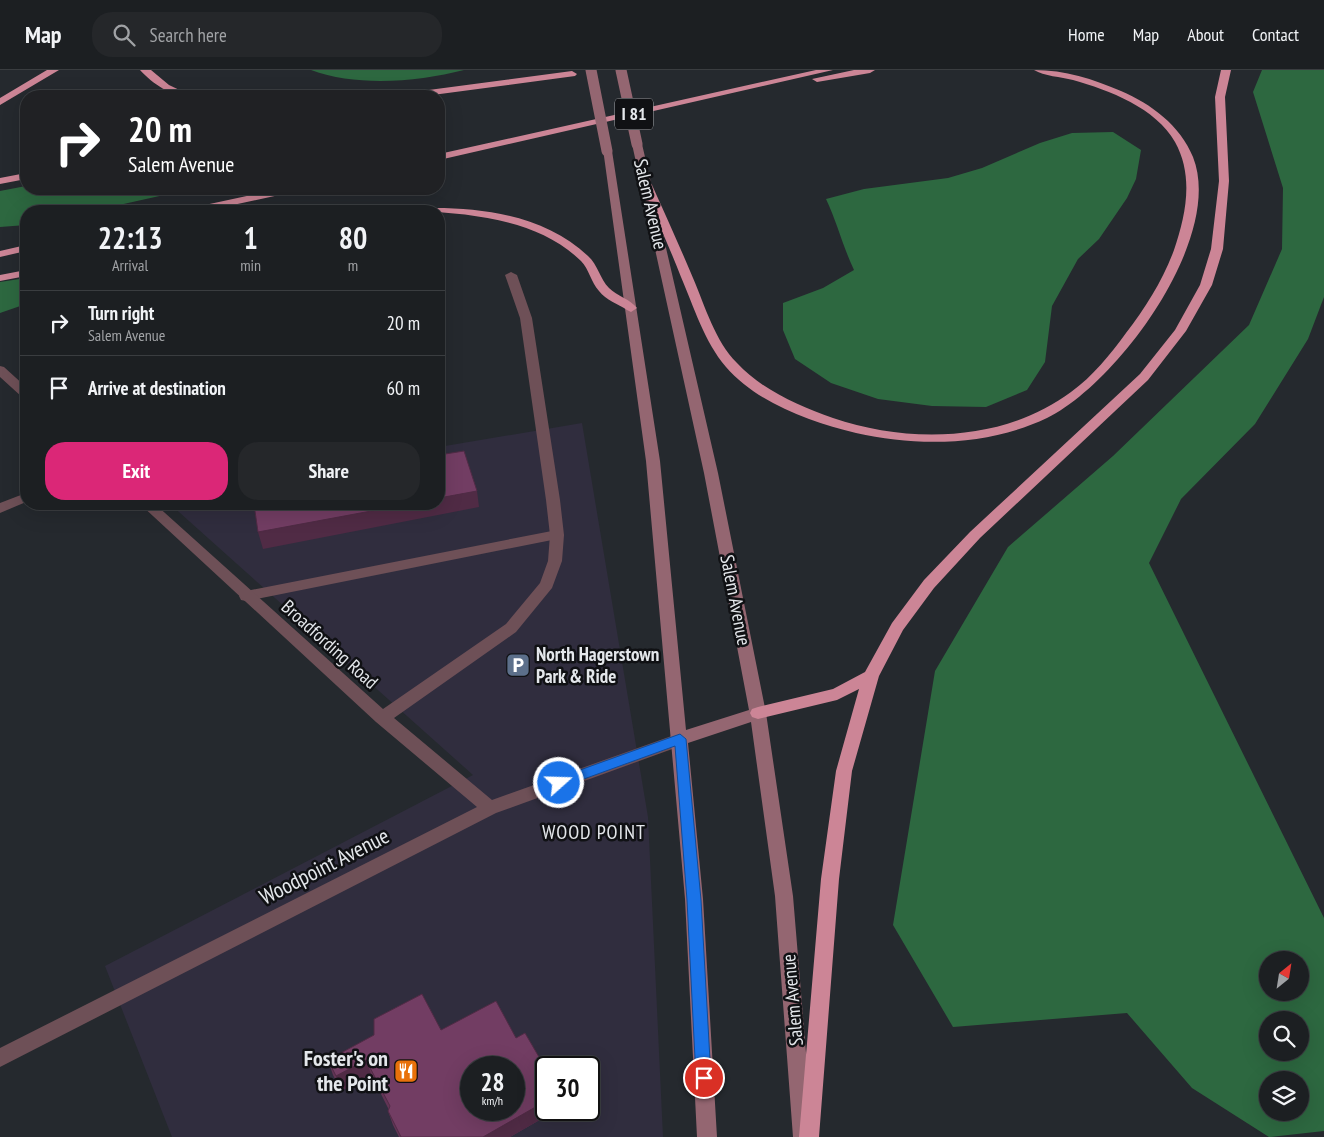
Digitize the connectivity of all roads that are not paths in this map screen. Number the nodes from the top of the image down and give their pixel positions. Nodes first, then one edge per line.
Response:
1 (54, 70) edge
2 (145, 70) edge
3 (591, 70) edge
4 (621, 70) edge
5 (828, 70) edge
6 (870, 70) edge
7 (1039, 70) edge
8 (1226, 70) edge
9 (572, 74) junction
10 (20, 90) edge
11 (20, 90) edge
12 (173, 90) edge
13 (445, 91) edge
14 (445, 98) edge
15 (0, 102) edge
16 (668, 106) junction
17 (445, 156) edge
18 (20, 177) edge
19 (0, 181) edge
20 (647, 185) junction
21 (265, 195) edge
22 (219, 205) edge
23 (445, 212) edge
24 (20, 249) edge
25 (0, 254) edge
26 (20, 274) edge
27 (511, 275) dead end
28 (0, 278) edge
29 (631, 308) junction
30 (0, 370) edge
31 (20, 388) edge
32 (20, 500) edge
33 (0, 508) edge
34 (153, 510) edge
35 (557, 535) junction
36 (246, 596) junction
37 (871, 676) junction
38 (758, 714) junction
39 (382, 718) junction
40 (680, 739) junction
41 (490, 808) junction
42 (0, 1058) edge
43 (707, 1137) edge
44 (803, 1137) edge
45 (808, 1137) edge

1 - 10 highway
2 - 12 highway
3 - 9 highway
3 - 29 main road, Salem Avenue, bridge
4 - 20 main road, Salem Avenue, bridge
5 - 16 highway, I 81
6 - 16 highway
7 - 20 highway
8 - 37 highway
9 - 13 highway
9 - 14 highway
11 - 15 highway
16 - 17 highway, I 81
18 - 19 highway
20 - 38 main road, Salem Avenue
21 - 22 highway
23 - 29 highway
24 - 25 highway
26 - 28 highway
27 - 35 street
29 - 40 main road, Salem Avenue
30 - 31 street
32 - 33 street
34 - 36 street, Broadfording Road
35 - 36 street
35 - 39 street
36 - 39 street, Broadfording Road
37 - 38 highway
37 - 45 highway
38 - 40 main road
38 - 44 main road, Salem Avenue
39 - 41 street, Broadfording Road
40 - 41 street, Woodpoint Avenue
40 - 43 main road, Salem Avenue
41 - 42 street, Woodpoint Avenue

